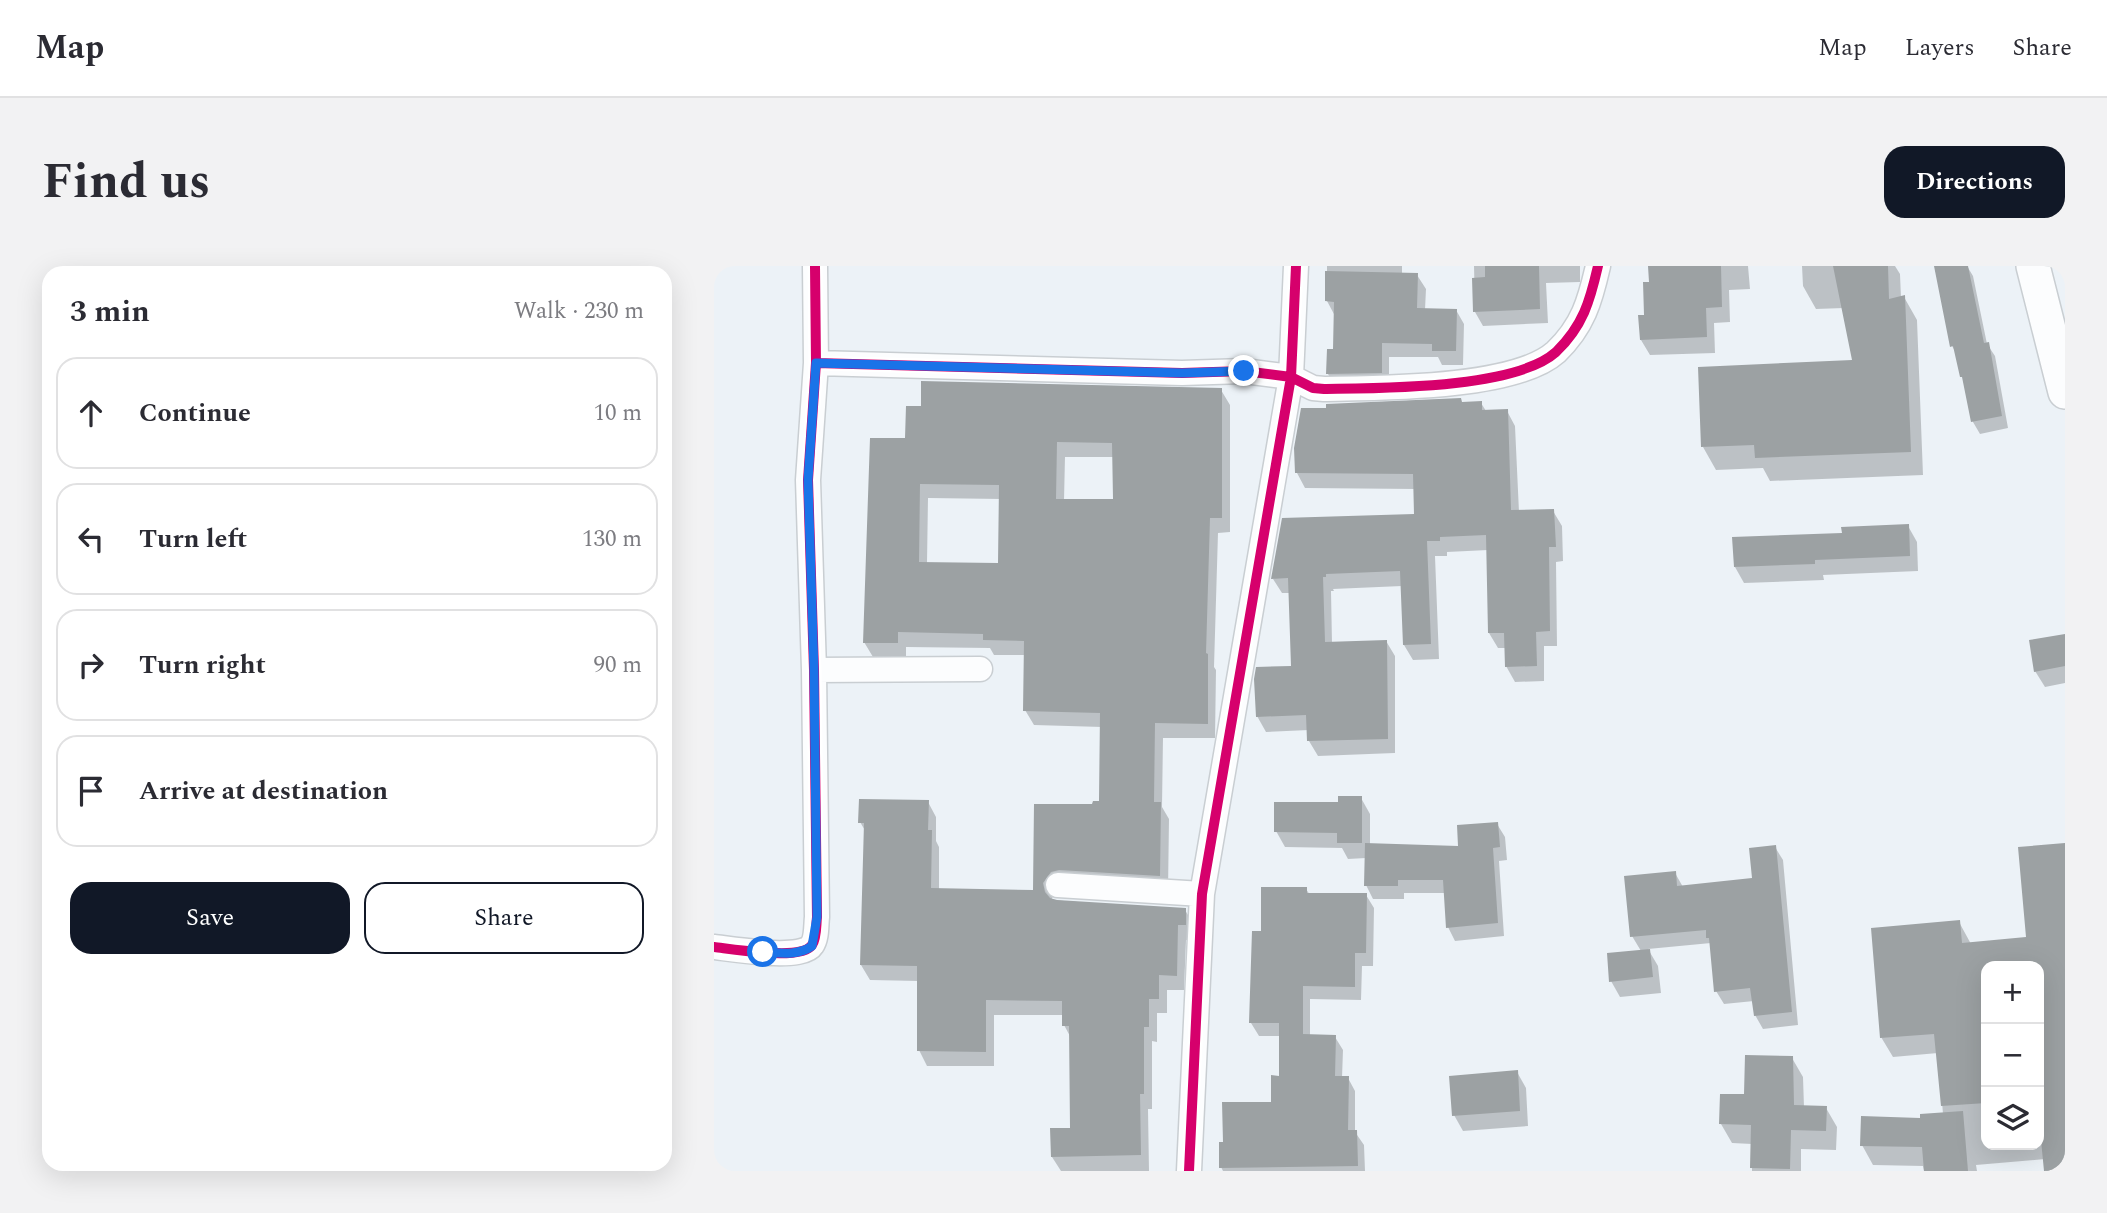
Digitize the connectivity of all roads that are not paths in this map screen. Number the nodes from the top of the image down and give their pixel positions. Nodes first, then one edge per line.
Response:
1 (815, 266) edge
2 (1296, 266) edge
3 (1598, 266) edge
4 (2033, 266) edge
5 (816, 363) junction
6 (1291, 377) junction
7 (2065, 392) edge
8 (814, 670) junction
9 (980, 670) dead end
10 (1058, 885) dead end
11 (1202, 894) junction
12 (714, 947) edge
13 (1189, 1171) edge

1 - 5 street
2 - 6 street
3 - 6 street
4 - 7 main road
5 - 6 street
5 - 8 street
6 - 11 street
8 - 9 street
8 - 12 street
10 - 11 street
11 - 13 street

